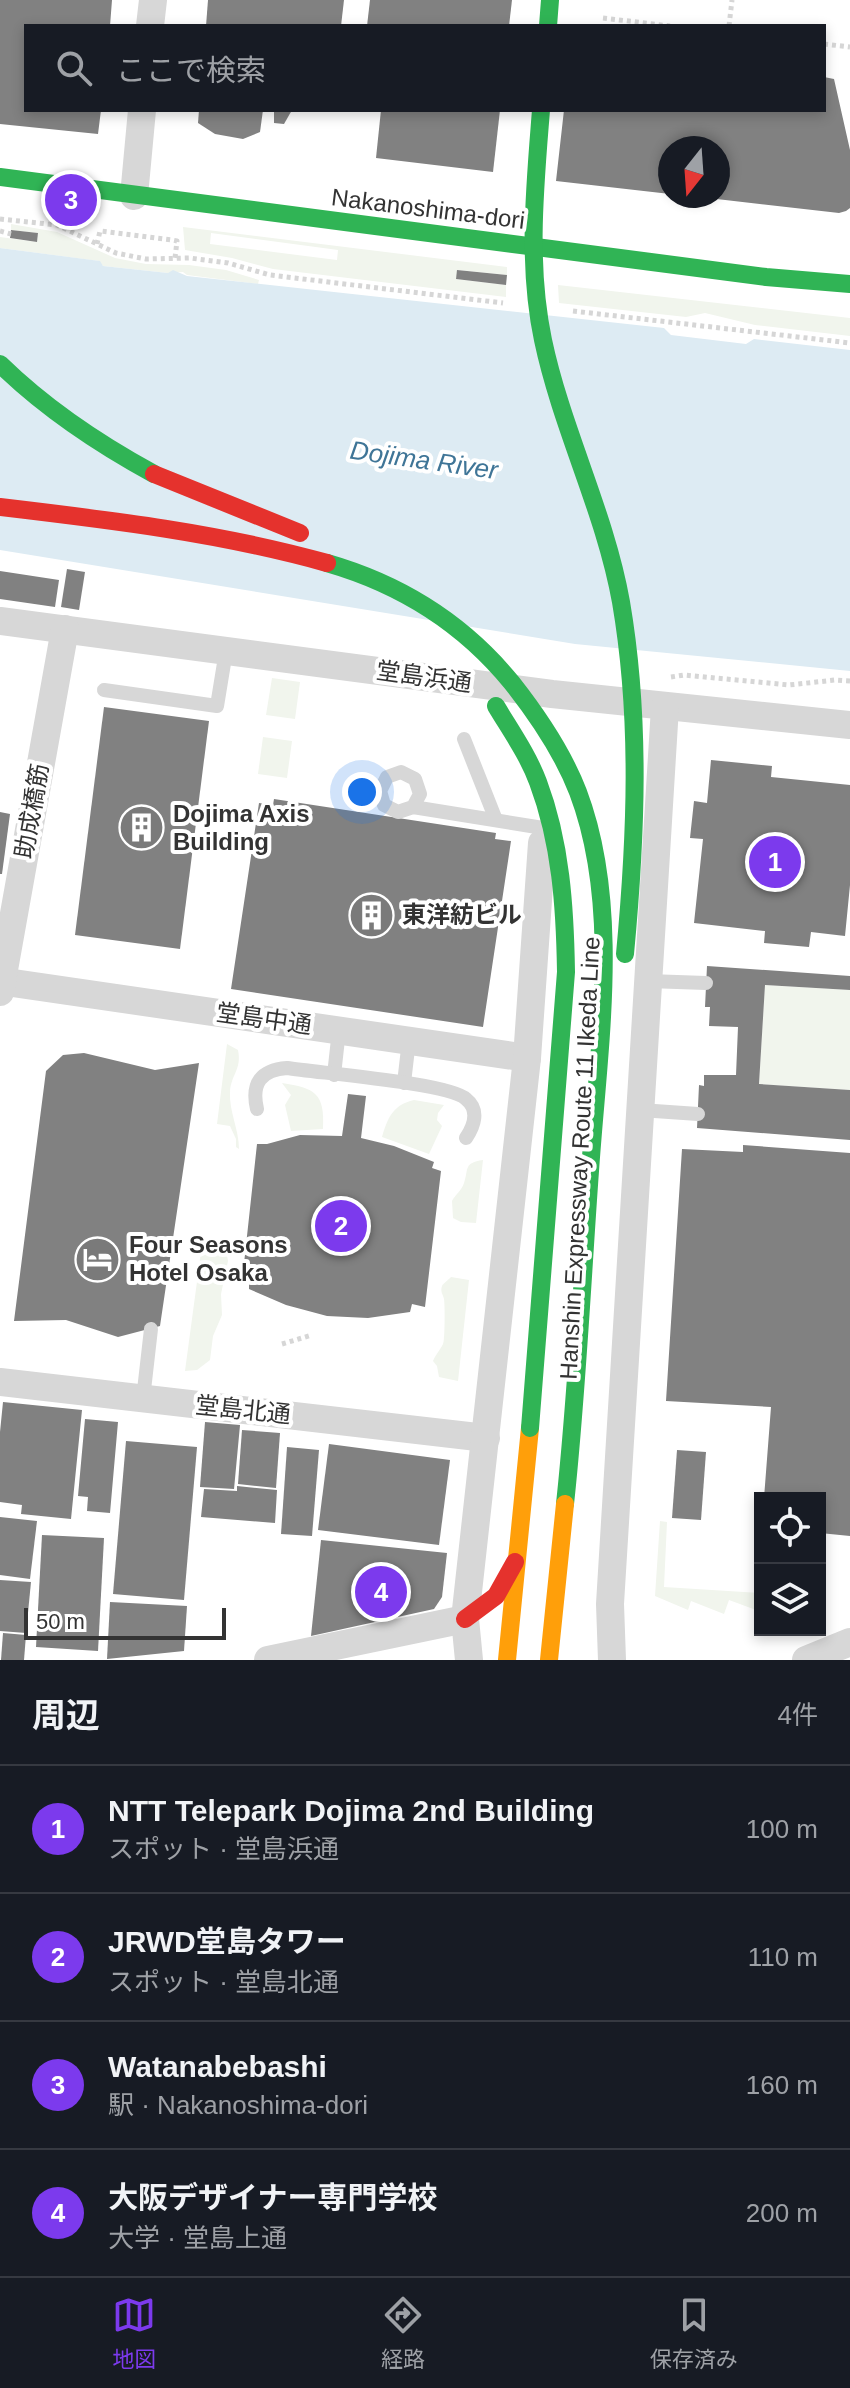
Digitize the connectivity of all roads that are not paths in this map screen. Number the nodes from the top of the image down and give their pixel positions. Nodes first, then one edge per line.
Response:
1 (153, 0) edge
2 (550, 0) edge
3 (150, 24) edge
4 (548, 24) edge
5 (142, 112) edge
6 (541, 112) edge
7 (0, 177) edge
8 (134, 196) junction
9 (850, 284) edge
10 (0, 364) edge
11 (154, 474) junction
12 (0, 507) edge
13 (0, 621) edge
14 (425, 628) dead end
15 (65, 629) junction
16 (226, 651) junction
17 (459, 660) dead end
18 (104, 690) dead end
19 (552, 694) junction
20 (665, 707) junction
21 (850, 725) edge
22 (464, 739) dead end
23 (413, 807) dead end
24 (496, 820) junction
25 (543, 828) junction
26 (706, 983) dead end
27 (631, 984) junction
28 (1, 985) edge
29 (339, 1030) junction
30 (409, 1040) junction
31 (527, 1058) junction
32 (334, 1075) junction
33 (404, 1083) junction
34 (611, 1098) junction
35 (257, 1109) dead end
36 (640, 1110) junction
37 (698, 1114) dead end
38 (466, 1138) dead end
39 (151, 1329) dead end
40 (0, 1382) edge
41 (143, 1399) junction
42 (486, 1438) junction
43 (578, 1456) junction
44 (585, 1487) dead end
45 (519, 1553) junction
46 (465, 1619) junction
47 (850, 1642) edge
48 (268, 1660) edge
49 (469, 1660) edge
50 (507, 1660) edge
51 (549, 1660) edge
52 (562, 1660) edge
53 (612, 1660) edge
54 (806, 1660) edge

1 - 3 street
2 - 4 main road
5 - 8 street
6 - 27 main road, bridge
7 - 8 main road, Nakanoshima-dori
8 - 9 main road, Nakanoshima-dori
10 - 11 main road, Hanshin Expressway Route 11 Ikeda Line
11 - 14 main road, bridge
11 - 34 main road, Hanshin Expressway Route 11 Ikeda Line, bridge
12 - 43 main road, Hanshin Expressway Route 11 Ikeda Line, bridge
13 - 15 street, 堂島浜通
15 - 16 street, 堂島浜通
15 - 28 street, 助成橋筋
16 - 18 lane
16 - 19 street, 堂島浜通
17 - 45 main road, bridge
19 - 20 street, 堂島浜通
19 - 25 street
20 - 21 street, 堂島浜通
20 - 27 street
22 - 24 lane
23 - 24 lane
24 - 25 lane
25 - 31 street
26 - 27 lane
27 - 34 main road
27 - 36 street
28 - 29 street, 堂島中通
29 - 30 street, 堂島中通
29 - 32 lane
30 - 31 street, 堂島中通
30 - 33 lane
31 - 42 street
32 - 33 lane
32 - 35 lane
33 - 38 lane
34 - 43 main road, Hanshin Expressway Route 11 Ikeda Line
36 - 37 lane
36 - 53 street
39 - 41 lane
40 - 41 street, 堂島北通
41 - 42 street, 堂島北通
42 - 46 street
43 - 44 main road, Hanshin Expressway Route 11 Ikeda Line
43 - 51 main road, bridge
43 - 52 main road
45 - 46 main road
45 - 50 main road
45 - 52 main road
46 - 48 street
46 - 49 street
47 - 54 street

